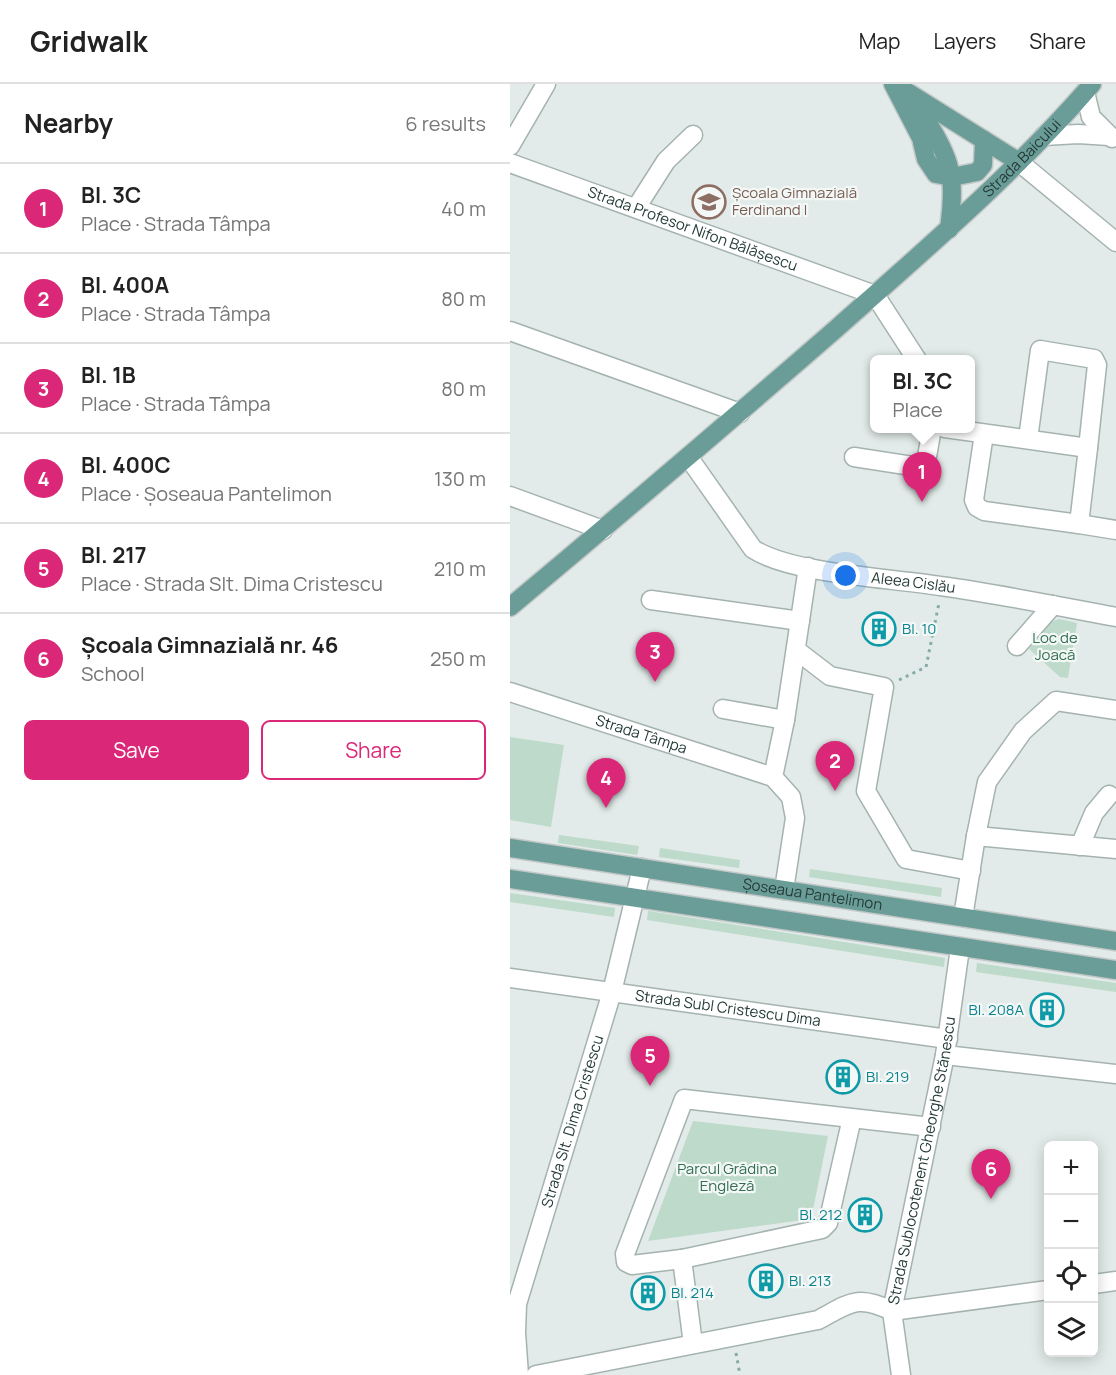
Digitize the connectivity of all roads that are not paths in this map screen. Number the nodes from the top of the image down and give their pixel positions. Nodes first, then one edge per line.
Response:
1 (546, 84) edge
2 (894, 84) edge
3 (1089, 88) edge
4 (912, 96) junction
5 (693, 135) dead end
6 (1044, 136) junction
7 (1113, 139) edge
8 (984, 140) junction
9 (510, 146) edge
10 (1019, 162) junction
11 (510, 163) edge
12 (952, 177) junction
13 (636, 208) junction
14 (949, 229) junction
15 (1116, 242) edge
16 (875, 295) junction
17 (510, 331) edge
18 (914, 355) edge
19 (740, 413) junction
20 (931, 433) edge
21 (975, 433) edge
22 (984, 434) junction
23 (1028, 439) junction
24 (1088, 448) junction
25 (854, 457) dead end
26 (688, 458) junction
27 (510, 496) edge
28 (1079, 524) junction
29 (603, 530) junction
30 (1116, 530) edge
31 (808, 567) junction
32 (651, 600) dead end
33 (1053, 605) junction
34 (510, 607) edge
35 (1116, 617) edge
36 (800, 621) junction
37 (1017, 646) dead end
38 (796, 650) junction
39 (510, 692) edge
40 (723, 709) dead end
41 (1116, 710) edge
42 (785, 720) junction
43 (773, 777) junction
44 (1109, 795) dead end
45 (976, 836) junction
46 (1080, 846) junction
47 (510, 848) edge
48 (1116, 849) edge
49 (642, 868) junction
50 (971, 871) junction
51 (510, 879) edge
52 (784, 890) junction
53 (636, 897) junction
54 (963, 917) junction
55 (1116, 941) edge
56 (960, 948) junction
57 (1116, 970) edge
58 (510, 978) edge
59 (612, 992) junction
60 (946, 1047) junction
61 (1116, 1074) edge
62 (852, 1118) junction
63 (931, 1127) junction
64 (682, 1259) junction
65 (1116, 1281) edge
66 (1098, 1283) edge
67 (1044, 1291) edge
68 (514, 1303) edge
69 (892, 1311) junction
70 (693, 1344) junction
71 (519, 1375) edge
72 (536, 1375) edge
73 (901, 1375) edge

1 - 9 street
2 - 4 main road
2 - 12 main road
3 - 6 main road, Strada Baicului
3 - 7 street
4 - 8 main road
4 - 12 main road
5 - 13 street
6 - 7 street
6 - 10 main road, Strada Baicului
8 - 10 main road
8 - 12 main road
10 - 14 main road, Strada Baicului
10 - 15 street
11 - 13 street, Strada Profesor Nifon Bălășescu
12 - 14 main road
13 - 16 street, Strada Profesor Nifon Bălășescu
14 - 16 main road, Strada Baicului
16 - 18 street
16 - 19 main road, Strada Baicului
17 - 19 street
19 - 26 main road, Strada Baicului
20 - 25 street
21 - 22 street
22 - 23 street
22 - 28 street
23 - 24 street
23 - 24 street
24 - 28 street
26 - 29 main road, Strada Baicului
26 - 31 street, Aleea Cislău
27 - 29 street
28 - 30 street
29 - 34 main road, Strada Baicului
31 - 33 street, Aleea Cislău
31 - 36 street
32 - 36 street
33 - 35 street, Aleea Cislău
33 - 37 street
36 - 38 street
38 - 42 street
38 - 50 street
39 - 43 street, Strada Tâmpa
40 - 42 street
41 - 45 street
42 - 43 street
43 - 52 street
44 - 46 street
45 - 46 street
45 - 50 street
46 - 48 street
47 - 49 main road, Șoseaua Pantelimon
49 - 52 main road, Șoseaua Pantelimon
49 - 53 street, Strada Slt. Dima Cristescu
50 - 54 street
51 - 53 main road, Șoseaua Pantelimon
52 - 54 main road, Șoseaua Pantelimon
53 - 56 main road, Șoseaua Pantelimon
53 - 59 street, Strada Slt. Dima Cristescu
54 - 55 main road, Șoseaua Pantelimon
56 - 57 main road, Șoseaua Pantelimon
56 - 60 street, Strada Sublocotenent Gheorghe Stănescu
58 - 59 street, Strada Subl Cristescu Dima
59 - 60 street, Strada Subl Cristescu Dima
59 - 68 street, Strada Slt. Dima Cristescu
60 - 61 street, Strada Subl Cristescu Dima
60 - 63 street, Strada Sublocotenent Gheorghe Stănescu
62 - 63 street
62 - 64 street
62 - 64 street
63 - 69 street, Strada Sublocotenent Gheorghe Stănescu
64 - 70 street
65 - 66 street
67 - 69 street
68 - 71 street, Strada Slt. Dima Cristescu
69 - 70 street
69 - 73 street, Strada Sublocotenent Gheorghe Stănescu
70 - 72 street

